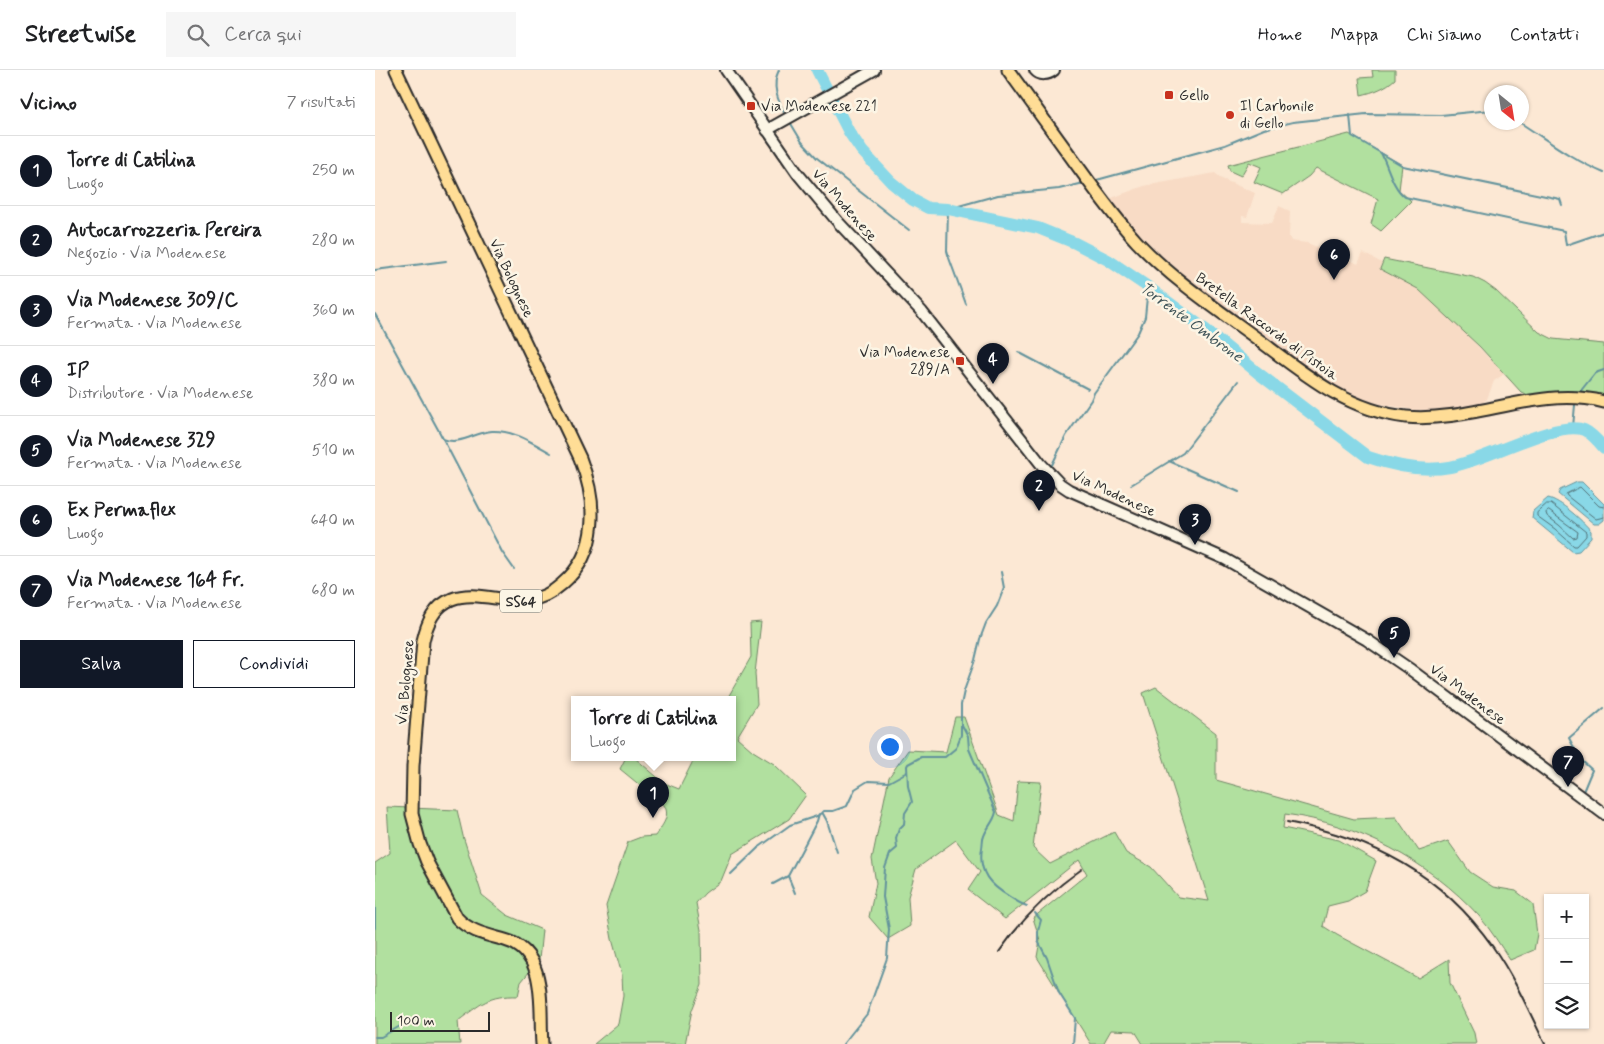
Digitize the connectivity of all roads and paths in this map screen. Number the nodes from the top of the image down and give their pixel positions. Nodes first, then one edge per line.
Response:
1 (396, 70) edge
2 (725, 70) edge
3 (874, 70) edge
4 (1008, 70) edge
5 (1032, 70) edge
6 (1054, 70) edge
7 (767, 130) junction
8 (1604, 402) edge
9 (1604, 814) edge
10 (542, 1044) edge

1 - 10 main road, Via Bolognese / SS64
2 - 7 street, Via Modenese
3 - 7 street
4 - 8 main road, Bretella Raccordo di Pistoia
5 - 6 street
7 - 9 street, Via Modenese

